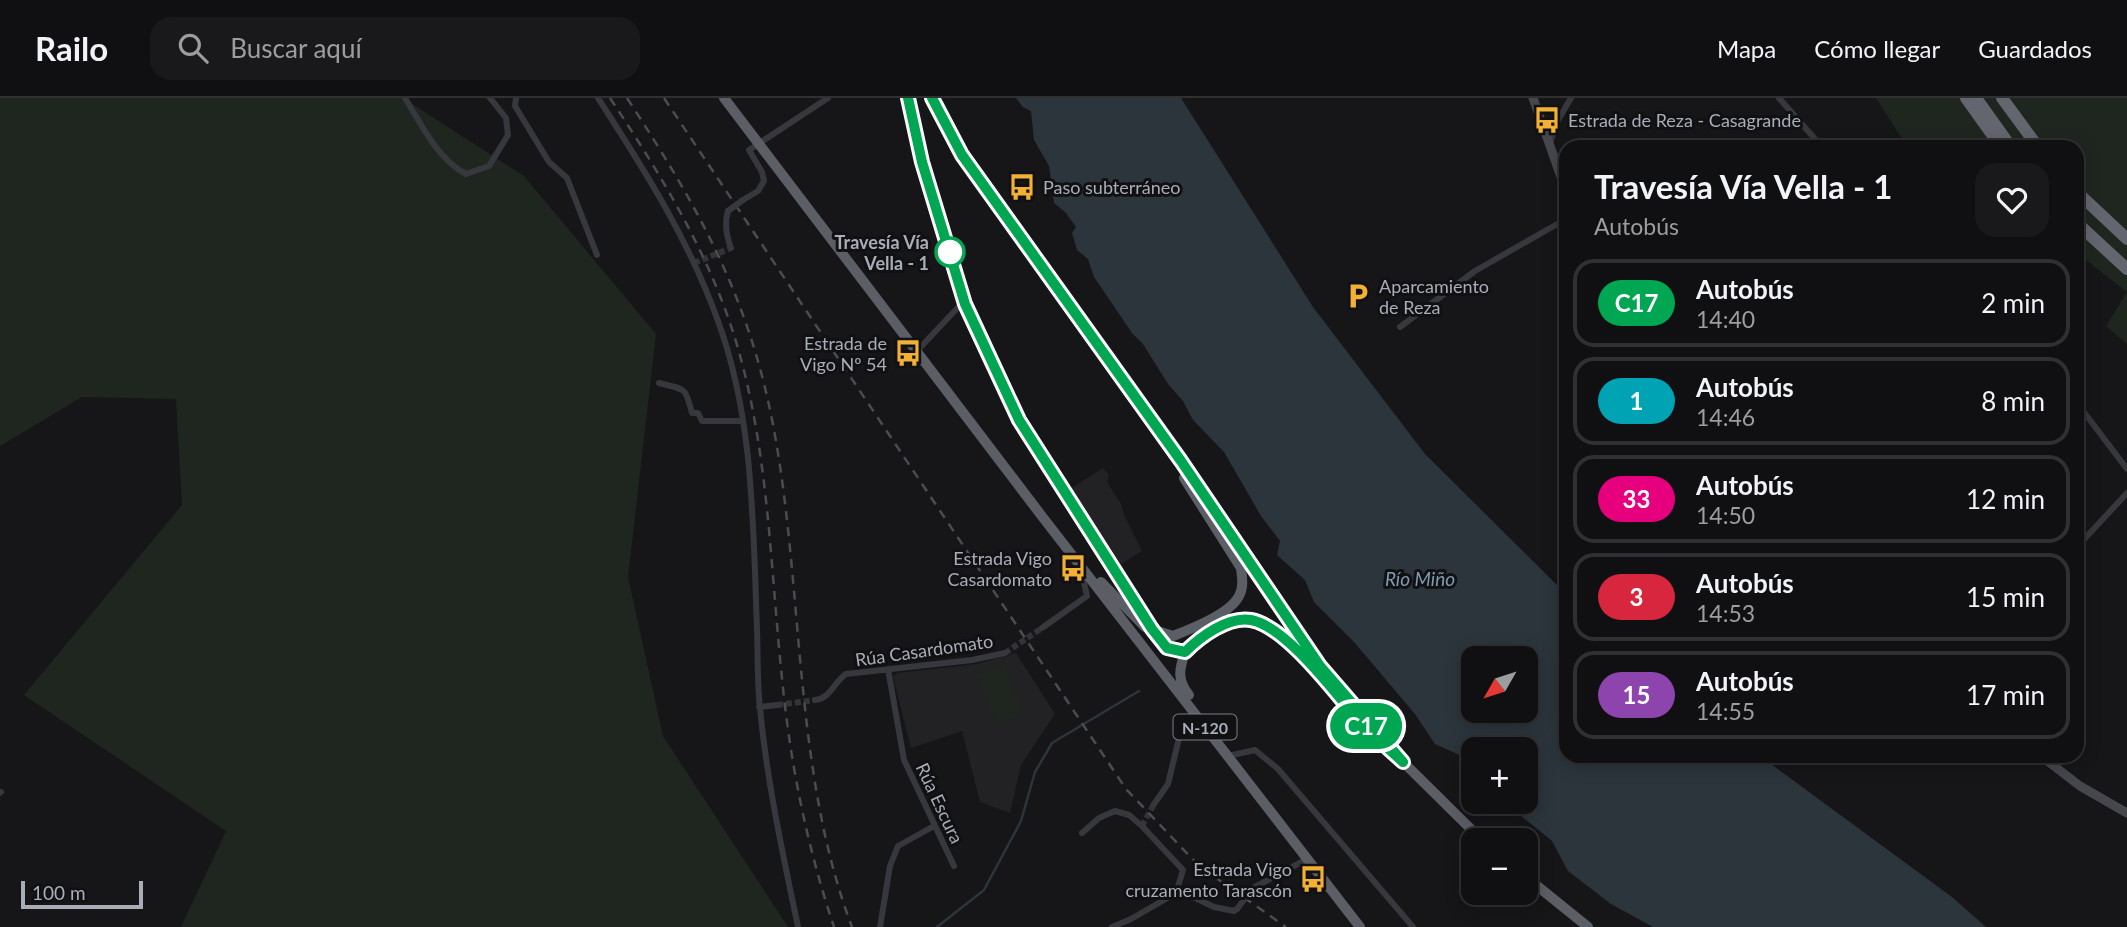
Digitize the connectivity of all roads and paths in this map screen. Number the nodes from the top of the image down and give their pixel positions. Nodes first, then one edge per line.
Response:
1 (405, 98) edge
2 (516, 98) edge
3 (598, 98) edge
4 (724, 98) edge
5 (828, 98) edge
6 (908, 98) edge
7 (932, 98) edge
8 (1533, 98) edge
9 (1572, 98) edge
10 (1779, 98) edge
11 (1966, 98) edge
12 (1976, 98) edge
13 (2002, 98) edge
14 (492, 99) edge
15 (1816, 140) edge
16 (1996, 140) edge
17 (2006, 140) edge
18 (2033, 140) edge
19 (758, 143) junction
20 (1549, 143) junction
21 (1559, 171) edge
22 (2084, 199) edge
23 (1559, 223) edge
24 (2084, 229) edge
25 (2084, 239) edge
26 (2127, 239) edge
27 (731, 248) dead end
28 (597, 255) dead end
29 (2127, 269) edge
30 (2127, 276) edge
31 (964, 301) junction
32 (1400, 327) dead end
33 (917, 351) junction
34 (1112, 366) junction
35 (659, 383) dead end
36 (2084, 412) edge
37 (743, 421) junction
38 (2127, 469) edge
39 (2127, 493) edge
40 (1041, 515) junction
41 (2084, 539) edge
42 (1080, 564) junction
43 (1117, 576) junction
44 (1104, 585) junction
45 (1087, 596) junction
46 (1109, 602) junction
47 (1042, 628) tunnel mouth
48 (1152, 629) junction
49 (1005, 653) tunnel mouth
50 (888, 669) junction
51 (815, 700) tunnel mouth
52 (777, 705) tunnel mouth
53 (759, 707) junction
54 (1194, 712) junction
55 (1228, 756) junction
56 (1403, 762) junction
57 (2050, 763) edge
58 (1154, 804) tunnel mouth
59 (2127, 813) edge
60 (934, 826) junction
61 (1470, 828) edge
62 (1082, 833) dead end
63 (1307, 859) junction
64 (954, 866) dead end
65 (1538, 887) edge
66 (1176, 893) junction
67 (798, 927) edge
68 (880, 927) edge
69 (1112, 927) edge
70 (1360, 927) edge
71 (1413, 927) edge
72 (1588, 927) edge

1 - 14 street
2 - 28 street
3 - 37 street
4 - 19 highway, N-120
5 - 19 street
6 - 31 street
7 - 34 highway
8 - 20 main road
9 - 20 street
10 - 15 street
11 - 16 highway
12 - 17 highway
13 - 18 highway
19 - 27 street, bridge
19 - 33 highway, N-120
20 - 21 main road
22 - 26 highway
23 - 32 street
24 - 29 highway
25 - 30 highway
31 - 33 street
31 - 43 street
33 - 40 highway, N-120
34 - 48 highway
34 - 56 highway
35 - 37 street
36 - 38 street
37 - 53 street
39 - 41 street
40 - 42 highway, N-120
40 - 44 highway
42 - 45 street
42 - 46 highway, N-120
43 - 44 street
43 - 48 street
44 - 48 highway
45 - 46 street
45 - 47 street
46 - 54 highway, N-120
49 - 50 street, Rúa Casardomato
50 - 51 street, Rúa Casardomato
50 - 60 street, Rúa Escura
52 - 53 street
53 - 67 street
54 - 55 highway, N-120
54 - 58 street
55 - 56 highway
55 - 63 highway, N-120
55 - 71 street
56 - 61 highway
57 - 59 main road
60 - 64 street, Rúa Escura
60 - 68 street
62 - 66 street
63 - 66 street, bridge
63 - 70 highway, N-120
65 - 72 highway
66 - 69 street

